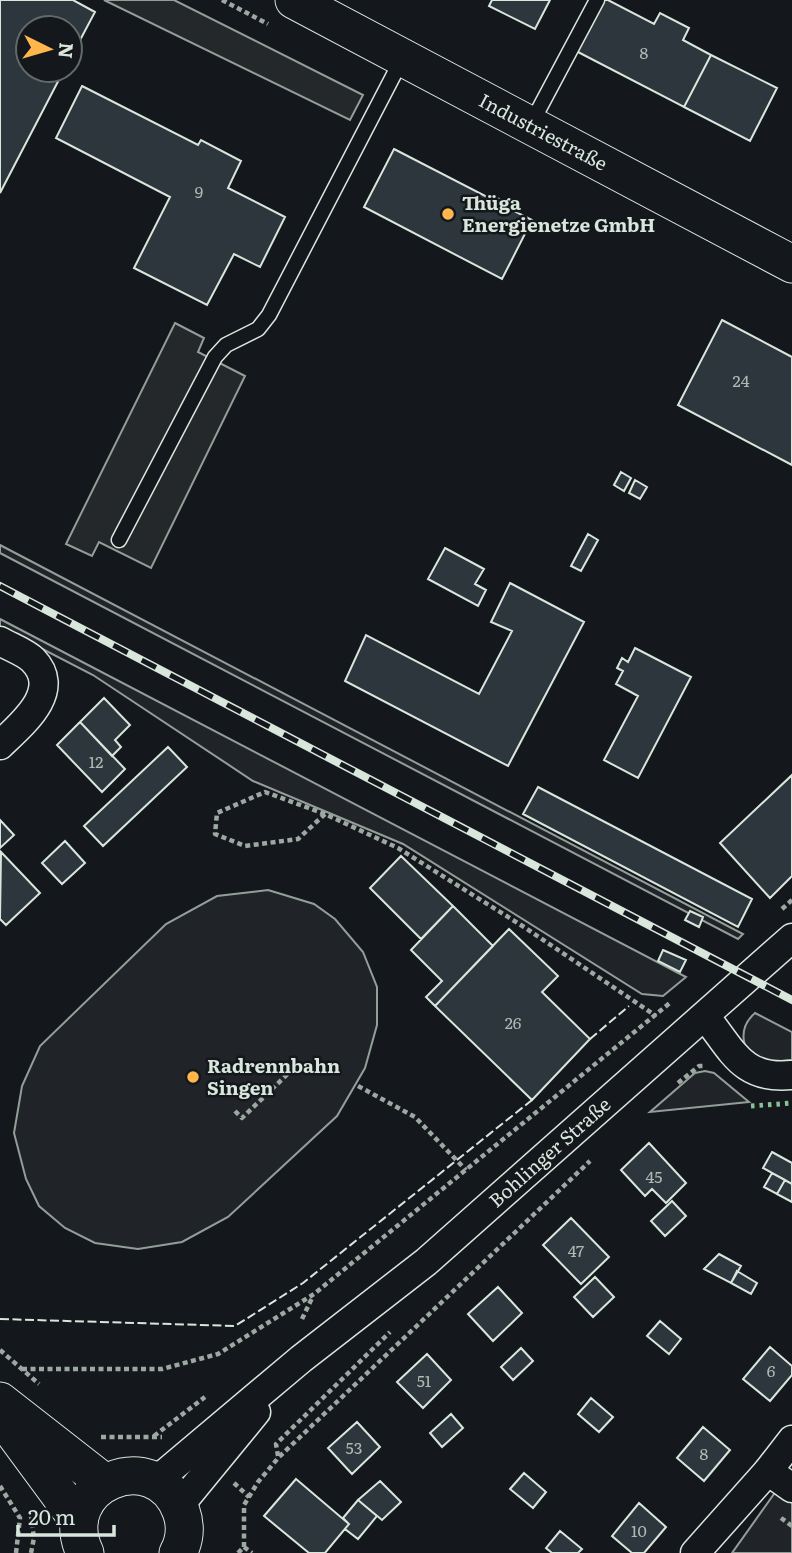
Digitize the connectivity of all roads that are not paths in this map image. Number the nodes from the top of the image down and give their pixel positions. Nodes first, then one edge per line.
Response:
1 (294, 0) edge
2 (597, 0) edge
3 (402, 58) junction
4 (530, 126) junction
5 (792, 264) edge
6 (119, 540) dead end
7 (0, 641) edge
8 (0, 745) edge
9 (792, 938) edge
10 (705, 1016) junction
11 (792, 1075) edge
12 (0, 1401) edge
13 (0, 1415) edge
14 (792, 1440) edge
15 (768, 1471) junction
16 (105, 1483) junction
17 (792, 1488) edge
18 (168, 1494) junction
19 (77, 1541) edge
20 (180, 1552) edge
21 (695, 1553) edge

1 - 3 street, Industriestraße
2 - 4 lane
3 - 4 street, Industriestraße
3 - 6 lane
4 - 5 street, Industriestraße
7 - 8 street
9 - 10 street, Bohlinger Straße
10 - 11 street
10 - 18 street, Bohlinger Straße
12 - 16 street
13 - 19 street
14 - 15 street
15 - 17 street
15 - 21 street
16 - 18 street
16 - 19 street
18 - 20 street

